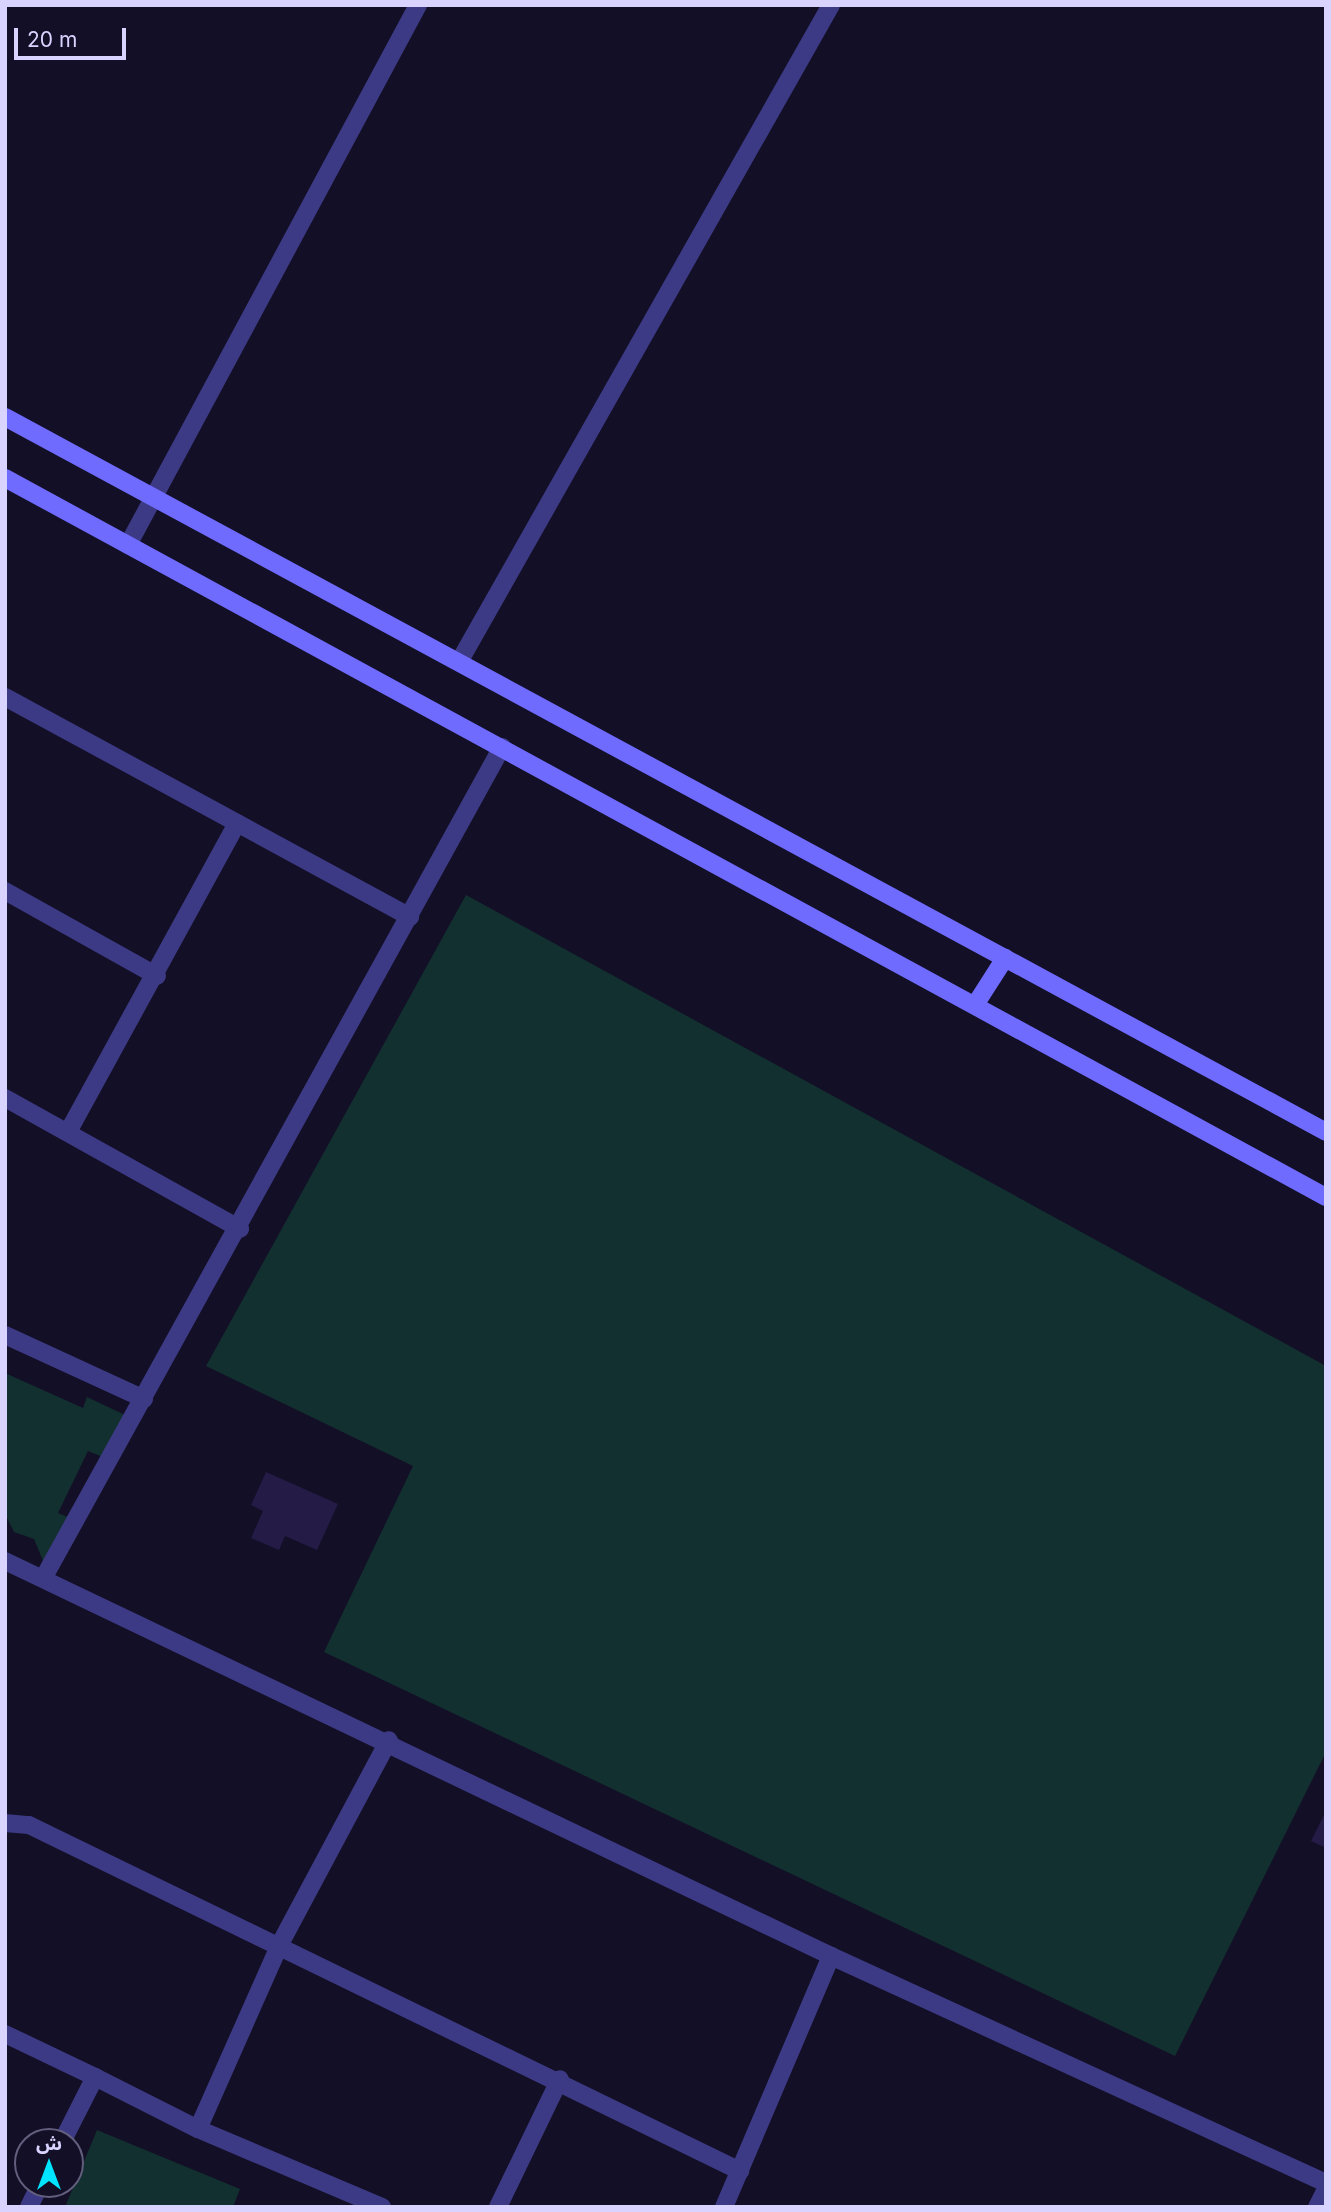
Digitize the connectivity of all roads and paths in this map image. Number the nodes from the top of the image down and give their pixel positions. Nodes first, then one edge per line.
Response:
1 (418, 5) edge
2 (831, 5) edge
3 (5, 417) edge
4 (5, 478) edge
5 (154, 498) junction
6 (128, 545) junction
7 (459, 662) junction
8 (5, 697) edge
9 (502, 747) junction
10 (237, 823) junction
11 (5, 891) edge
12 (410, 917) junction
13 (1005, 958) junction
14 (157, 976) junction
15 (975, 1005) junction
16 (5, 1098) edge
17 (68, 1132) junction
18 (1326, 1132) edge
19 (1326, 1197) edge
20 (240, 1229) junction
21 (5, 1335) edge
22 (144, 1399) junction
23 (5, 1561) edge
24 (44, 1577) junction
25 (389, 1740) junction
26 (5, 1824) edge
27 (280, 1944) junction
28 (831, 1956) junction
29 (5, 2034) edge
30 (95, 2077) junction
31 (560, 2079) junction
32 (69, 2128) edge
33 (198, 2129) junction
34 (740, 2171) junction
35 (1326, 2183) edge
36 (1326, 2189) edge
37 (382, 2207) edge
38 (498, 2207) edge
39 (724, 2207) edge
40 (1317, 2207) edge

1 - 5 street
2 - 7 street
3 - 5 main road
4 - 6 main road
5 - 6 street
5 - 7 main road
6 - 9 main road
7 - 13 main road
8 - 10 street
9 - 12 street
9 - 15 main road
10 - 12 street
10 - 14 street
11 - 14 street
12 - 20 street
13 - 15 main road
13 - 18 main road
14 - 17 street
15 - 19 main road
16 - 17 street
17 - 20 street
20 - 22 street
21 - 22 street
22 - 24 street
23 - 24 street
24 - 25 street
25 - 27 street
25 - 28 street
26 - 27 street
27 - 31 street
27 - 33 street
28 - 34 street
28 - 35 street
29 - 30 street
30 - 32 street
30 - 33 street
31 - 34 street
31 - 38 street
33 - 37 street
34 - 39 street
36 - 40 street

